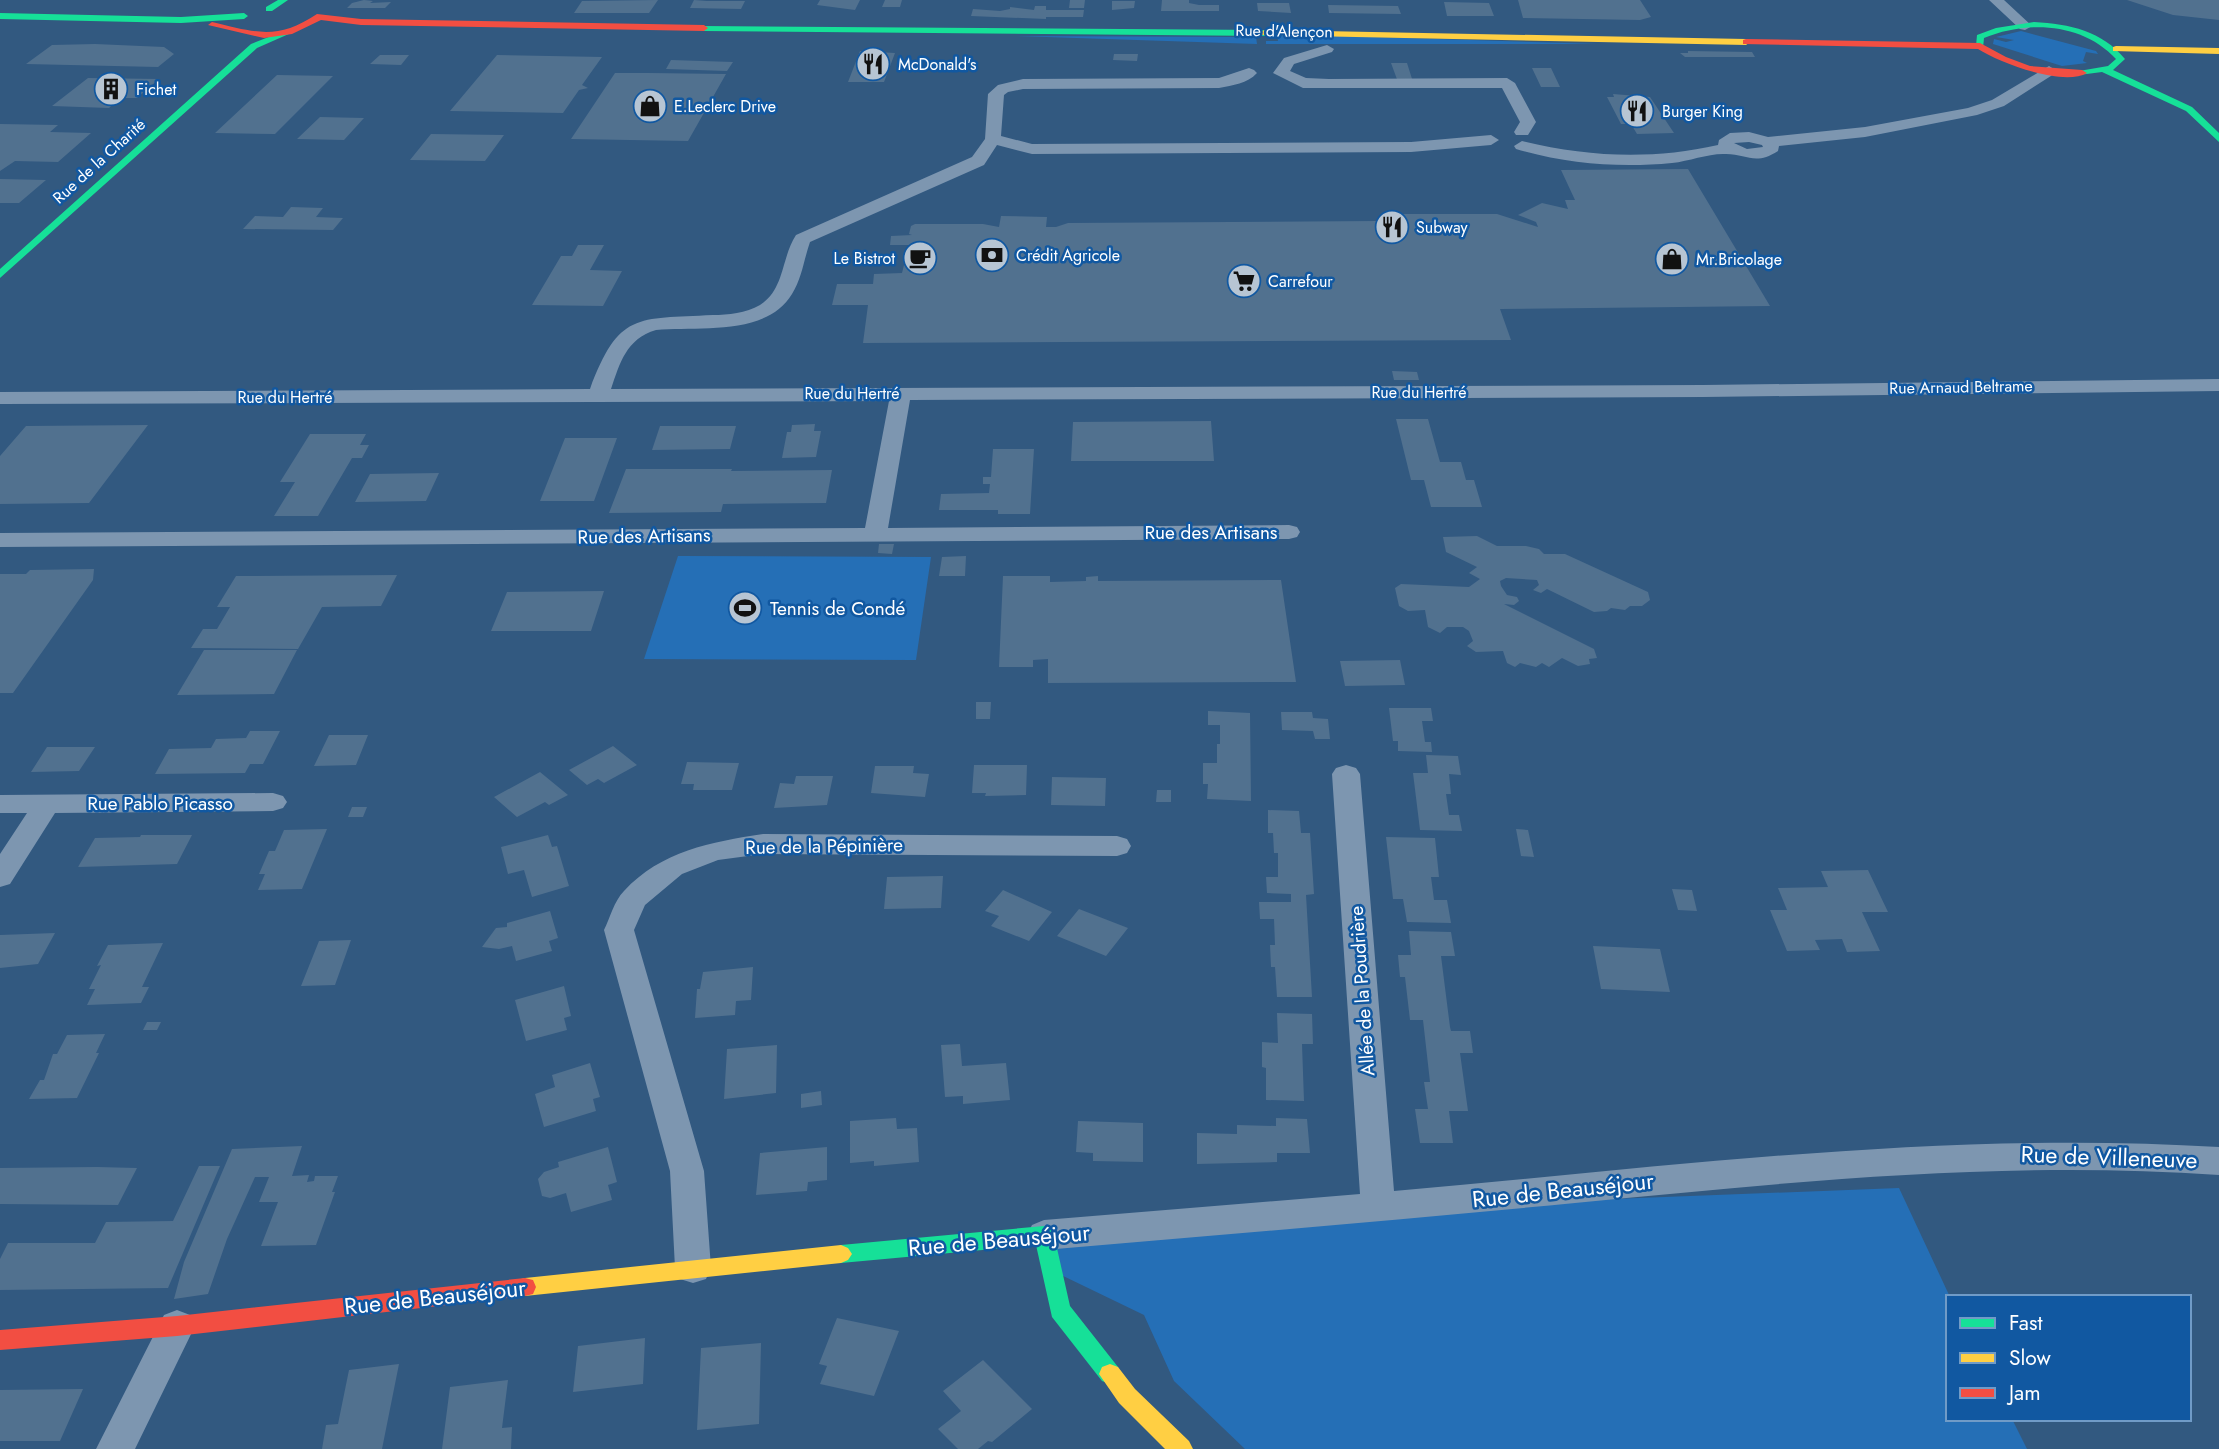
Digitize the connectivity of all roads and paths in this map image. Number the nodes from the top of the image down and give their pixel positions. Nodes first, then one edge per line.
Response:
1 (284, 0) edge
2 (1996, 0) edge
3 (269, 9) junction
4 (0, 16) edge
5 (244, 16) junction
6 (317, 17) junction
7 (181, 20) junction
8 (362, 22) junction
9 (2025, 26) junction
10 (232, 28) junction
11 (859, 30) junction
12 (294, 31) junction
13 (251, 41) junction
14 (1709, 41) junction
15 (1980, 46) junction
16 (1326, 49) junction
17 (2116, 49) junction
18 (2219, 51) edge
19 (2015, 64) junction
20 (2105, 70) junction
21 (2049, 71) junction
22 (1249, 73) dead end
23 (2011, 95) junction
24 (1522, 139) junction
25 (2219, 139) edge
26 (991, 144) junction
27 (0, 275) edge
28 (2219, 384) edge
29 (1703, 391) joint
30 (901, 393) junction
31 (598, 396) junction
32 (0, 398) edge
33 (1289, 532) dead end
34 (876, 534) junction
35 (0, 540) edge
36 (1346, 774) dead end
37 (273, 802) dead end
38 (0, 804) edge
39 (47, 804) junction
40 (1117, 845) dead end
41 (0, 877) edge
42 (1999, 1155) joint
43 (2219, 1161) edge
44 (1378, 1208) junction
45 (1044, 1236) junction
46 (693, 1268) junction
47 (177, 1326) junction
48 (0, 1340) edge
49 (115, 1449) edge
50 (1181, 1449) edge

1 - 3 main road
2 - 9 street
3 - 5 main road
3 - 6 main road, Rue d'Alençon
4 - 7 main road
5 - 7 main road
5 - 10 main road
6 - 8 main road, Rue d'Alençon
6 - 12 main road
7 - 10 main road
8 - 11 main road, Rue d'Alençon
8 - 12 main road, Rue d'Alençon
9 - 15 main road
9 - 17 main road
10 - 13 main road
11 - 14 main road, Rue d'Alençon
11 - 16 main road, Rue d'Alençon
12 - 13 main road, Rue d'Alençon
13 - 27 main road, Rue de la Charité
14 - 15 main road, Rue d'Alençon
14 - 16 main road, Rue d'Alençon
15 - 19 main road
16 - 24 street
17 - 18 main road
17 - 20 main road
19 - 21 main road
19 - 23 street
20 - 21 main road
20 - 25 main road
21 - 23 street
22 - 26 street
23 - 24 street
24 - 26 street
26 - 31 street
28 - 29 street, Rue Arnaud Beltrame
29 - 30 street, Rue du Hertré
30 - 31 street, Rue du Hertré
30 - 34 street
31 - 32 street, Rue du Hertré
33 - 34 street, Rue des Artisans
34 - 35 street, Rue des Artisans
36 - 44 street, Allée de la Poudrière
37 - 39 street, Rue Pablo Picasso
38 - 39 street, Rue Pablo Picasso
39 - 41 street
40 - 46 street, Rue de la Pépinière
42 - 43 street, Rue de Villeneuve
42 - 44 street, Rue de Beauséjour
44 - 45 street, Rue de Beauséjour
45 - 46 main road, Rue de Beauséjour
45 - 50 main road
46 - 47 main road, Rue de Beauséjour
47 - 48 main road, Rue de Beauséjour
47 - 49 street

